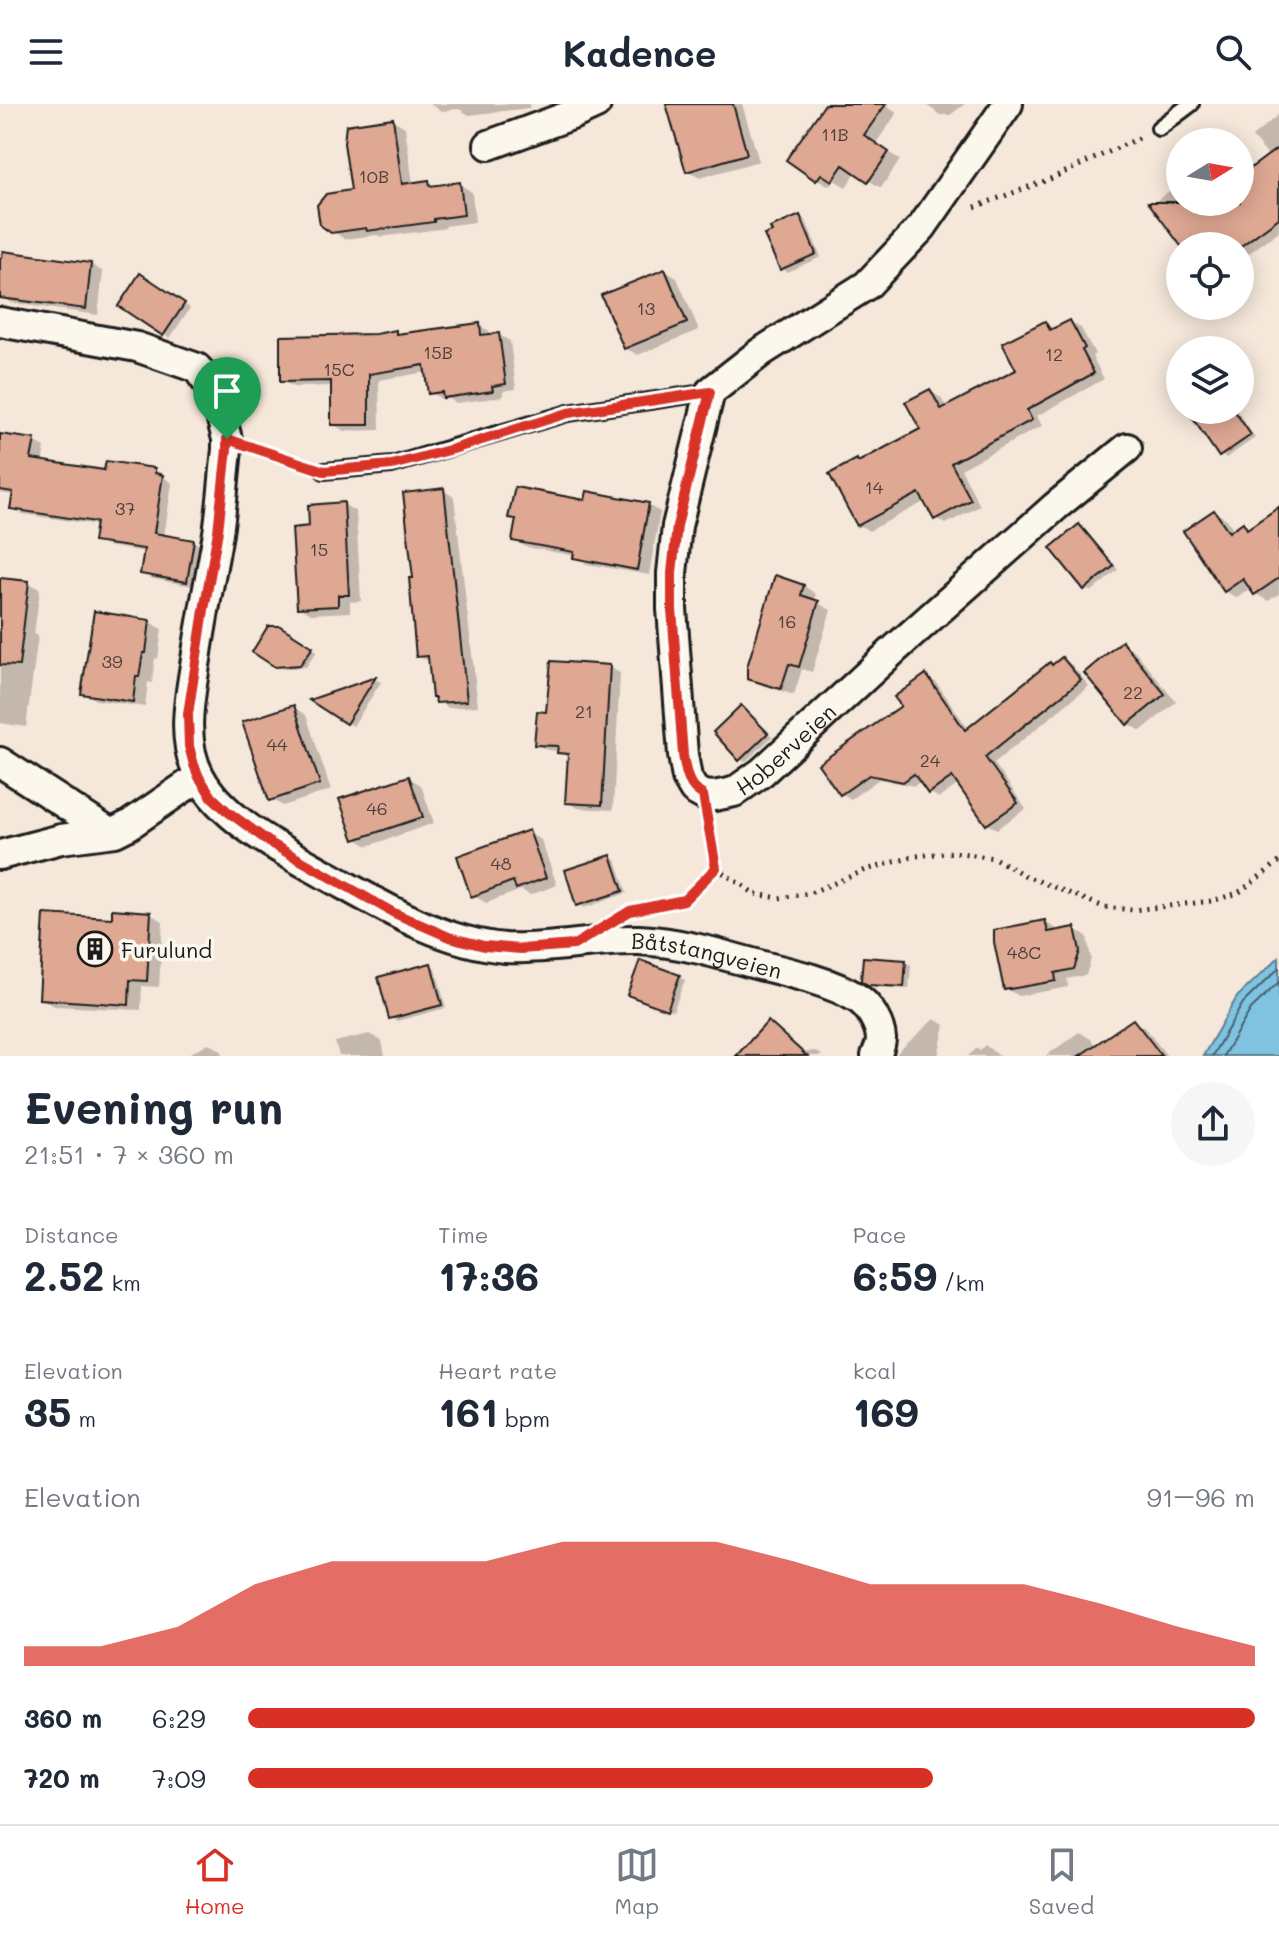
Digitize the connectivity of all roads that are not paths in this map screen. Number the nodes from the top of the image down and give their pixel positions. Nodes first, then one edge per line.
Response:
1 (596, 104) edge
2 (1008, 104) edge
3 (1191, 104) edge
4 (1159, 128) road end
5 (489, 145) dead end
6 (0, 322) edge
7 (710, 392) junction
8 (1127, 448) dead end
9 (324, 471) road end
10 (0, 762) edge
11 (199, 777) junction
12 (108, 832) junction
13 (0, 855) edge
14 (876, 1056) edge

1 - 5 street
2 - 7 street
3 - 4 lane
6 - 11 street, Båtstangveien
7 - 8 street, Hoberveien
7 - 9 lane
10 - 12 street
11 - 12 street
11 - 14 street, Båtstangveien
12 - 13 street

